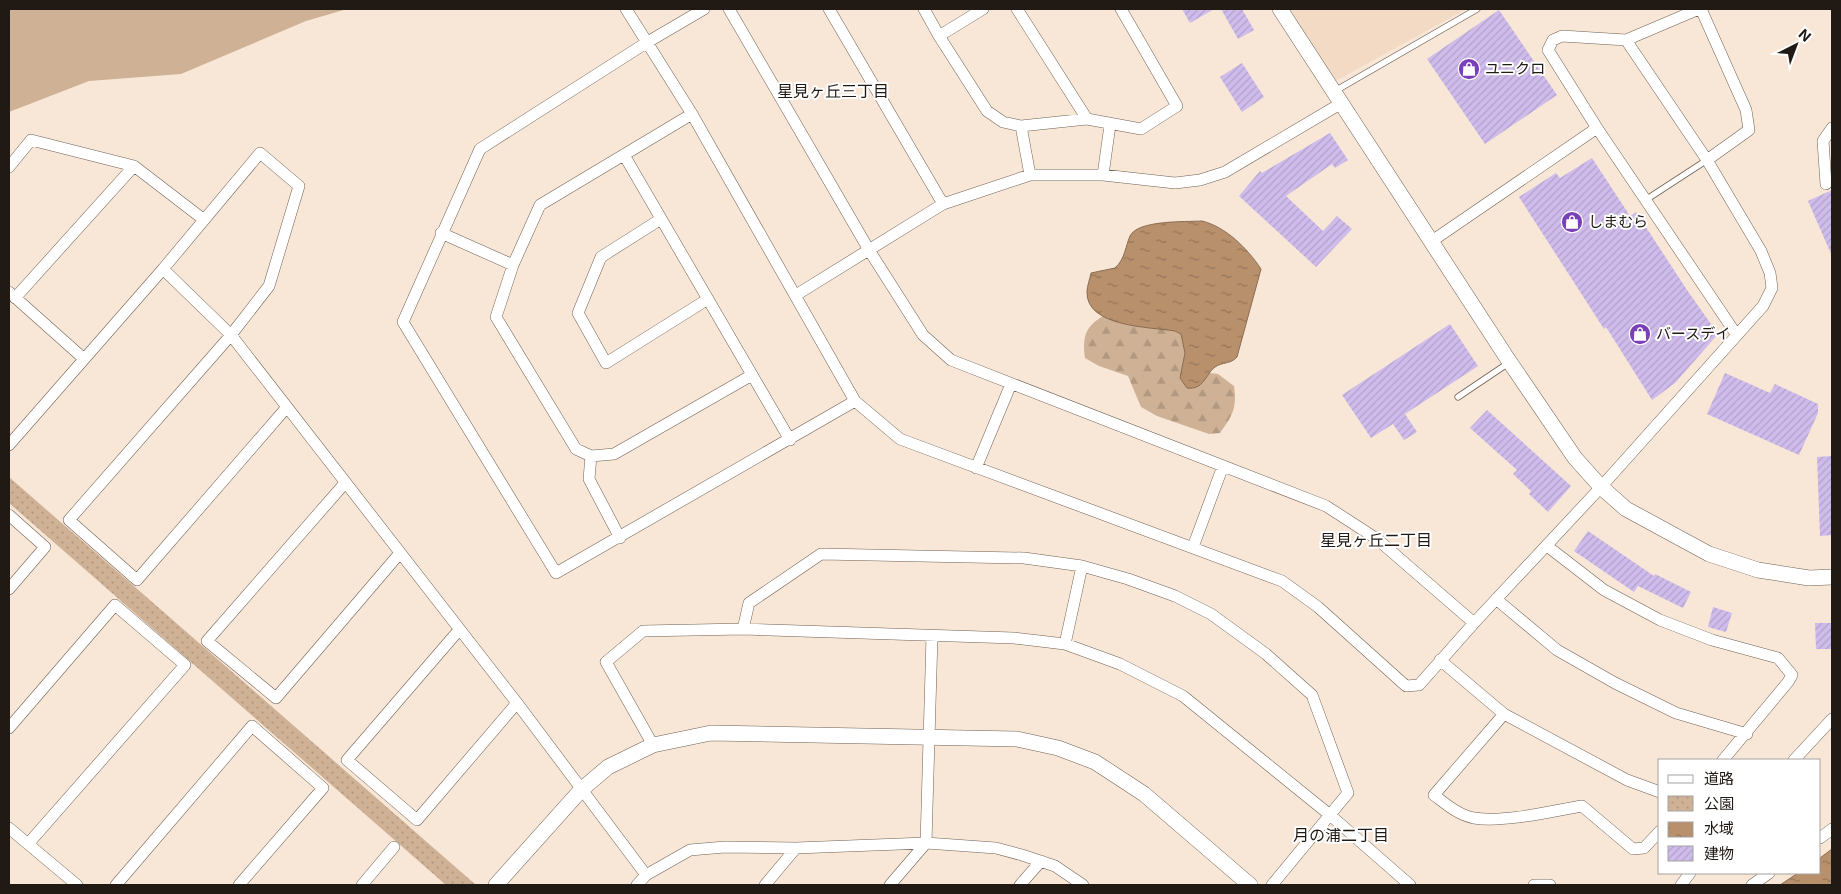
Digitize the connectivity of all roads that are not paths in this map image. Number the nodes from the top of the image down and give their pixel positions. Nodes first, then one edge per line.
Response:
1 (626, 9) edge
2 (704, 9) edge
3 (729, 9) edge
4 (829, 9) edge
5 (924, 9) edge
6 (983, 9) edge
7 (1017, 9) edge
8 (1121, 9) edge
9 (1280, 9) edge
10 (1477, 9) edge
11 (1700, 9) edge
12 (938, 36) junction
13 (1626, 40) junction
14 (646, 43) junction
15 (1337, 98) junction
16 (692, 114) junction
17 (1087, 119) junction
18 (1110, 125) junction
19 (1021, 126) junction
20 (1596, 128) junction
21 (1832, 128) edge
22 (624, 155) junction
23 (1707, 160) junction
24 (9, 166) edge
25 (134, 166) junction
26 (1103, 174) junction
27 (1030, 175) junction
28 (1826, 184) dead end
29 (1644, 201) junction
30 (943, 204) junction
31 (662, 219) junction
32 (203, 220) junction
33 (441, 233) junction
34 (1432, 241) junction
35 (869, 250) junction
36 (514, 265) junction
37 (163, 269) junction
38 (12, 295) edge
39 (796, 295) junction
40 (708, 299) junction
41 (1736, 334) junction
42 (231, 335) junction
43 (83, 358) junction
44 (1510, 362) junction
45 (752, 375) junction
46 (1011, 384) junction
47 (1458, 397) dead end
48 (855, 401) junction
49 (287, 407) junction
50 (790, 440) junction
51 (9, 445) edge
52 (592, 456) junction
53 (1222, 466) junction
54 (976, 468) junction
55 (345, 484) junction
56 (1601, 487) junction
57 (9, 515) edge
58 (620, 538) junction
59 (1547, 546) junction
60 (1193, 547) junction
61 (400, 553) junction
62 (1082, 566) junction
63 (1832, 577) edge
64 (9, 589) edge
65 (1496, 599) junction
66 (1474, 623) junction
67 (743, 629) junction
68 (459, 630) junction
69 (932, 636) junction
70 (1065, 644) junction
71 (1440, 660) junction
72 (517, 703) junction
73 (1504, 714) junction
74 (1832, 719) edge
75 (9, 728) edge
76 (1747, 734) junction
77 (927, 738) junction
78 (653, 745) junction
79 (1724, 759) edge
80 (1795, 759) edge
81 (582, 790) junction
82 (1658, 791) edge
83 (1330, 815) junction
84 (9, 828) edge
85 (1832, 829) edge
86 (1658, 833) edge
87 (1821, 837) edge
88 (926, 843) junction
89 (28, 844) junction
90 (394, 847) dead end
91 (796, 848) junction
92 (1041, 861) junction
93 (1689, 874) edge
94 (1768, 874) edge
95 (646, 875) junction
96 (77, 885) edge
97 (116, 885) edge
98 (239, 885) edge
99 (362, 885) edge
100 (496, 885) edge
101 (637, 885) edge
102 (765, 885) edge
103 (890, 885) edge
104 (1020, 885) edge
105 (1083, 885) edge
106 (1250, 885) edge
107 (1272, 885) edge
108 (1410, 885) edge
109 (1534, 885) edge
110 (1550, 885) edge
111 (1680, 885) edge
112 (1752, 885) edge

1 - 14 street
2 - 14 street
3 - 35 street
4 - 30 street
5 - 12 street
6 - 12 street
7 - 17 street
8 - 18 street
9 - 15 street
10 - 15 lane
11 - 13 street
11 - 23 street
12 - 19 street
13 - 20 street
13 - 23 street
14 - 16 street
14 - 33 street
15 - 26 street
15 - 34 street
16 - 22 street
16 - 39 street
17 - 18 street
17 - 19 street
18 - 26 street
19 - 27 street
20 - 29 street
20 - 34 street
21 - 28 street
22 - 31 street
22 - 36 street
23 - 29 lane
23 - 41 street
24 - 25 street
25 - 32 street
25 - 38 street
26 - 27 street
27 - 30 street
29 - 41 street
30 - 35 street
31 - 40 street
31 - 40 street
32 - 37 street
32 - 42 street
33 - 36 street
33 - 58 street
34 - 44 street
35 - 39 street
35 - 46 street
36 - 52 street
37 - 42 street
37 - 43 street
38 - 43 street
39 - 48 street
40 - 45 street
41 - 56 street
42 - 49 street
42 - 49 street
43 - 51 street
44 - 47 lane
44 - 56 street
45 - 50 street
45 - 52 street
46 - 53 street
46 - 54 street
48 - 50 street
48 - 54 street
49 - 55 street
50 - 58 street
52 - 58 street
53 - 60 street
53 - 66 street
54 - 60 street
55 - 61 street
55 - 61 street
56 - 59 street
56 - 63 street
57 - 64 street
59 - 65 street
59 - 76 street
60 - 71 street
61 - 68 street
62 - 67 street
62 - 70 street
62 - 83 street
65 - 66 street
65 - 76 street
66 - 71 street
67 - 69 street
67 - 78 street
68 - 72 street
68 - 72 street
69 - 70 street
69 - 77 street
70 - 83 street
71 - 73 street
72 - 81 street
73 - 82 street
73 - 86 street
74 - 80 street
75 - 89 street
76 - 79 street
77 - 78 street
77 - 88 street
77 - 106 street
78 - 81 street
81 - 95 street
81 - 100 street
83 - 107 street
83 - 108 street
84 - 89 street
85 - 87 street
88 - 91 street
88 - 92 street
88 - 103 street
89 - 96 street
90 - 99 street
91 - 95 street
91 - 102 street
92 - 104 street
92 - 105 street
93 - 111 street
94 - 112 street
95 - 101 street
97 - 98 street
109 - 110 street

